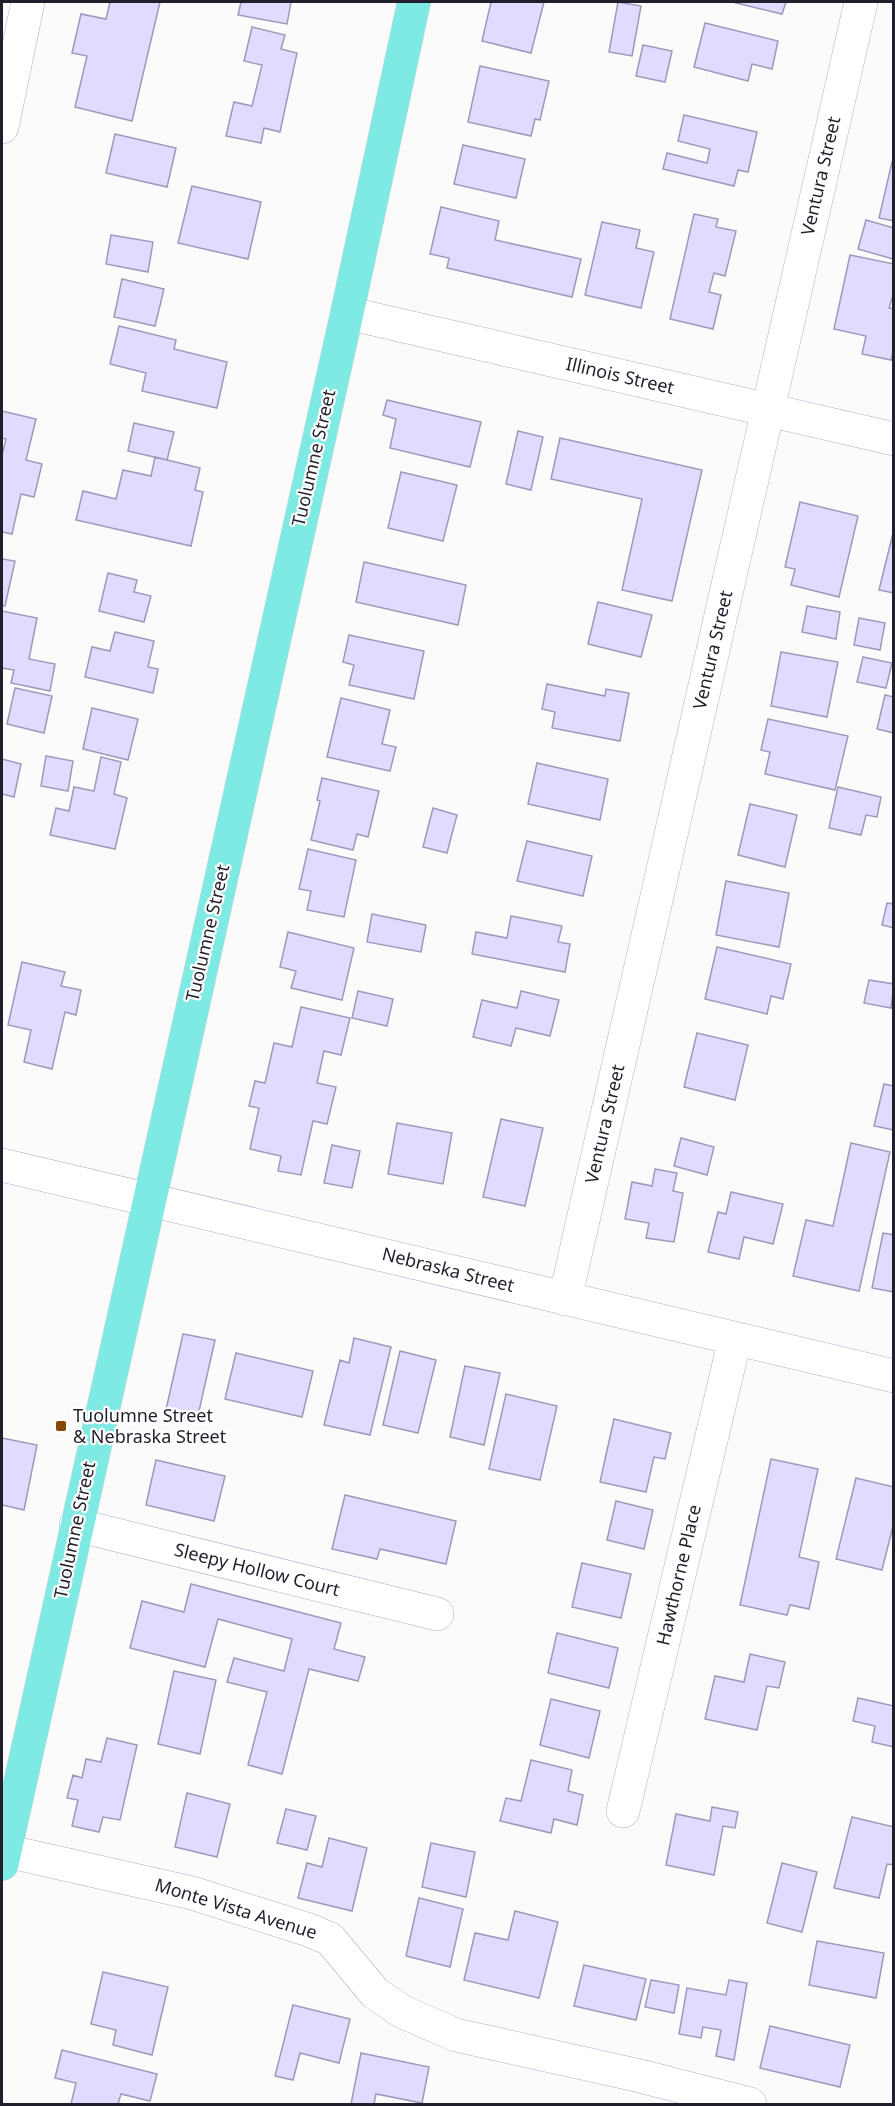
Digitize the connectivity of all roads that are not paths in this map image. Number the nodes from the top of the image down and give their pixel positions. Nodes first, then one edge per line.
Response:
1 (28, 2) edge
2 (414, 2) edge
3 (861, 2) edge
4 (2, 127) edge
5 (347, 313) junction
6 (768, 410) junction
7 (894, 439) edge
8 (2, 1165) edge
9 (149, 1199) junction
10 (565, 1299) junction
11 (735, 1339) junction
12 (894, 1376) edge
13 (76, 1525) junction
14 (437, 1614) dead end
15 (623, 1811) dead end
16 (3, 1854) edge
17 (750, 2104) edge

1 - 4 street
2 - 5 main road, Tuolumne Street
3 - 6 street, Ventura Street
5 - 6 street, Illinois Street
5 - 9 main road, Tuolumne Street
6 - 7 street, Illinois Street
6 - 10 street, Ventura Street
8 - 9 street, Nebraska Street
9 - 10 street, Nebraska Street
9 - 13 main road, Tuolumne Street
10 - 11 street, Nebraska Street
11 - 12 street, Nebraska Street
11 - 15 street, Hawthorne Place
13 - 14 street, Sleepy Hollow Court
13 - 16 main road, Tuolumne Street
16 - 17 street, Monte Vista Avenue

